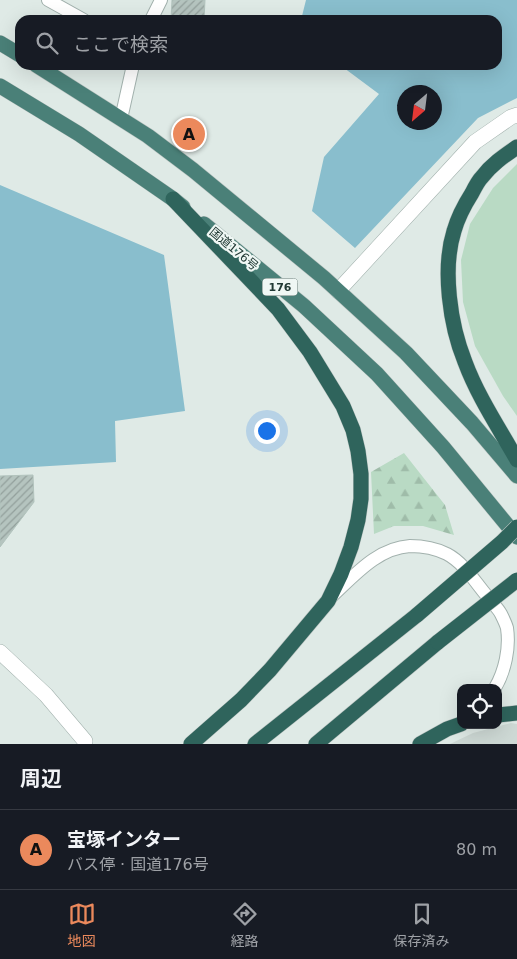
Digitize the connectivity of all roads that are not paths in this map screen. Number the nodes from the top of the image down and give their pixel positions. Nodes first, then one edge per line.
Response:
1 (48, 0) edge
2 (161, 0) edge
3 (75, 15) edge
4 (154, 15) edge
5 (0, 43) edge
6 (15, 51) edge
7 (44, 70) edge
8 (132, 70) edge
9 (0, 86) edge
10 (517, 114) edge
11 (121, 119) junction
12 (517, 147) edge
13 (173, 198) junction
14 (338, 291) junction
15 (517, 460) edge
16 (517, 476) edge
17 (517, 527) edge
18 (517, 532) edge
19 (517, 537) edge
20 (502, 542) junction
21 (517, 580) edge
22 (328, 601) junction
23 (0, 652) edge
24 (498, 684) edge
25 (517, 713) edge
26 (502, 715) edge
27 (454, 727) edge
28 (85, 741) dead end
29 (191, 744) edge
30 (255, 744) edge
31 (316, 744) edge
32 (420, 744) edge

1 - 3 lane
2 - 4 lane
5 - 6 highway
7 - 11 highway, 176
8 - 11 lane
9 - 13 highway, 国道176号 / 176
10 - 14 street
11 - 14 highway, 176
12 - 15 highway
13 - 19 highway, 国道176号 / 176
13 - 22 highway
14 - 16 highway, 176
17 - 20 highway, bridge
18 - 20 highway, bridge
20 - 30 highway, bridge
21 - 31 highway, bridge
22 - 24 lane
22 - 29 highway
23 - 28 street
25 - 26 highway
27 - 32 highway

